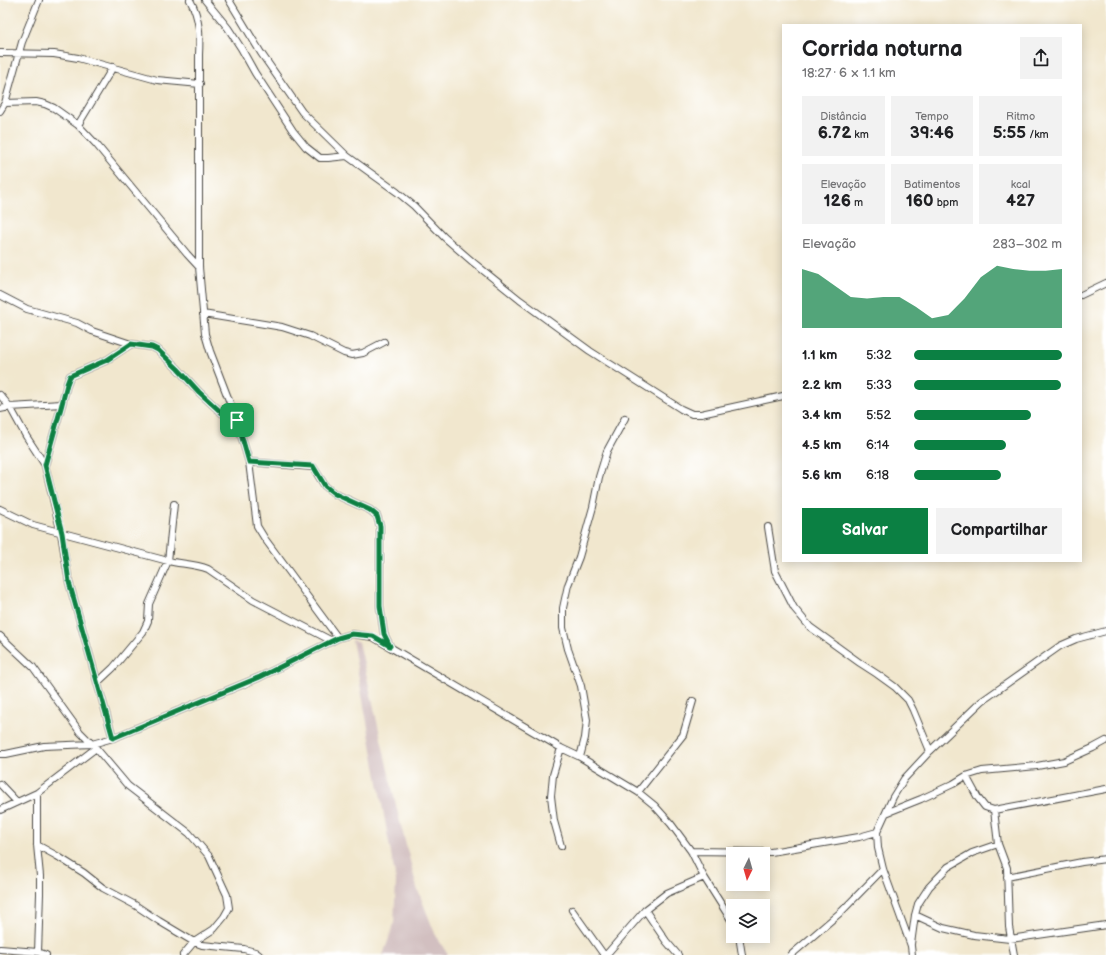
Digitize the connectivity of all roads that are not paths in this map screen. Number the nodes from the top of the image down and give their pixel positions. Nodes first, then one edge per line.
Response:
1 (39, 0) edge
2 (190, 0) edge
3 (205, 0) edge
4 (228, 0) edge
5 (20, 52) junction
6 (0, 53) edge
7 (113, 67) junction
8 (200, 84) junction
9 (5, 103) junction
10 (0, 111) edge
11 (78, 125) junction
12 (347, 156) junction
13 (199, 267) junction
14 (1106, 283) edge
15 (0, 295) edge
16 (1082, 295) edge
17 (203, 314) junction
18 (384, 342) dead end
19 (131, 344) junction
20 (0, 395) edge
21 (782, 396) edge
22 (62, 404) junction
23 (10, 407) junction
24 (0, 409) edge
25 (625, 418) dead end
26 (237, 420) junction
27 (249, 462) junction
28 (45, 465) junction
29 (174, 504) dead end
30 (0, 509) edge
31 (768, 527) dead end
32 (62, 533) junction
33 (168, 561) junction
34 (1106, 631) edge
35 (0, 636) edge
36 (338, 638) junction
37 (332, 641) junction
38 (390, 646) junction
39 (98, 682) junction
40 (694, 701) dead end
41 (113, 738) junction
42 (1106, 740) edge
43 (94, 746) junction
44 (561, 748) junction
45 (930, 751) junction
46 (0, 754) edge
47 (580, 757) junction
48 (966, 776) junction
49 (0, 784) edge
50 (1106, 789) edge
51 (638, 792) junction
52 (36, 793) junction
53 (17, 802) junction
54 (0, 810) edge
55 (994, 810) junction
56 (886, 813) junction
57 (878, 832) junction
58 (998, 844) junction
59 (36, 845) junction
60 (561, 846) dead end
61 (691, 852) junction
62 (1106, 859) edge
63 (883, 869) junction
64 (704, 876) junction
65 (1007, 877) junction
66 (572, 910) dead end
67 (645, 910) junction
68 (726, 912) edge
69 (915, 915) junction
70 (1106, 925) edge
71 (1010, 938) junction
72 (194, 942) junction
73 (740, 943) edge
74 (911, 946) junction
75 (0, 948) edge
76 (38, 952) junction
77 (46, 955) edge
78 (183, 955) edge
79 (259, 955) edge
80 (605, 955) edge
81 (678, 955) edge
82 (742, 955) edge
83 (791, 955) edge
84 (912, 955) edge
85 (1014, 955) edge

1 - 5 street
2 - 8 street
3 - 12 street
4 - 12 street
5 - 6 street
5 - 7 street
5 - 9 street
7 - 8 street
7 - 11 street
8 - 13 street
9 - 10 street
9 - 11 street
11 - 13 street
12 - 21 street
13 - 17 street
14 - 16 street
15 - 19 street
17 - 18 street
17 - 26 street
19 - 22 street
19 - 26 street
20 - 23 street
22 - 23 street
22 - 28 street
23 - 24 street
23 - 28 street
25 - 47 street
26 - 27 street
27 - 36 street
27 - 38 street
28 - 32 street
29 - 33 street
30 - 32 street
31 - 45 street
32 - 33 street
32 - 39 street
33 - 37 street
33 - 39 street
34 - 45 street
35 - 43 street
36 - 37 street
36 - 38 street
37 - 41 street
38 - 44 street
39 - 41 street
40 - 51 street
41 - 43 street
42 - 48 street
43 - 46 street
43 - 52 street
43 - 72 street
44 - 47 street
44 - 60 street
45 - 56 street
47 - 51 street
48 - 55 street
48 - 56 street
49 - 53 street
50 - 55 street
51 - 61 street
52 - 53 street
52 - 59 street
53 - 54 street
55 - 58 street
56 - 57 street
57 - 61 street
57 - 63 street
58 - 65 street
58 - 69 street
59 - 72 street
59 - 76 street
61 - 64 street
62 - 65 street
63 - 74 street
63 - 83 street
64 - 67 street
64 - 68 street
65 - 71 street
66 - 80 street
67 - 80 street
67 - 81 street
69 - 71 street
69 - 74 street
70 - 71 street
71 - 85 street
72 - 78 street
72 - 79 street
73 - 82 street
74 - 84 street
75 - 76 street
76 - 77 street

